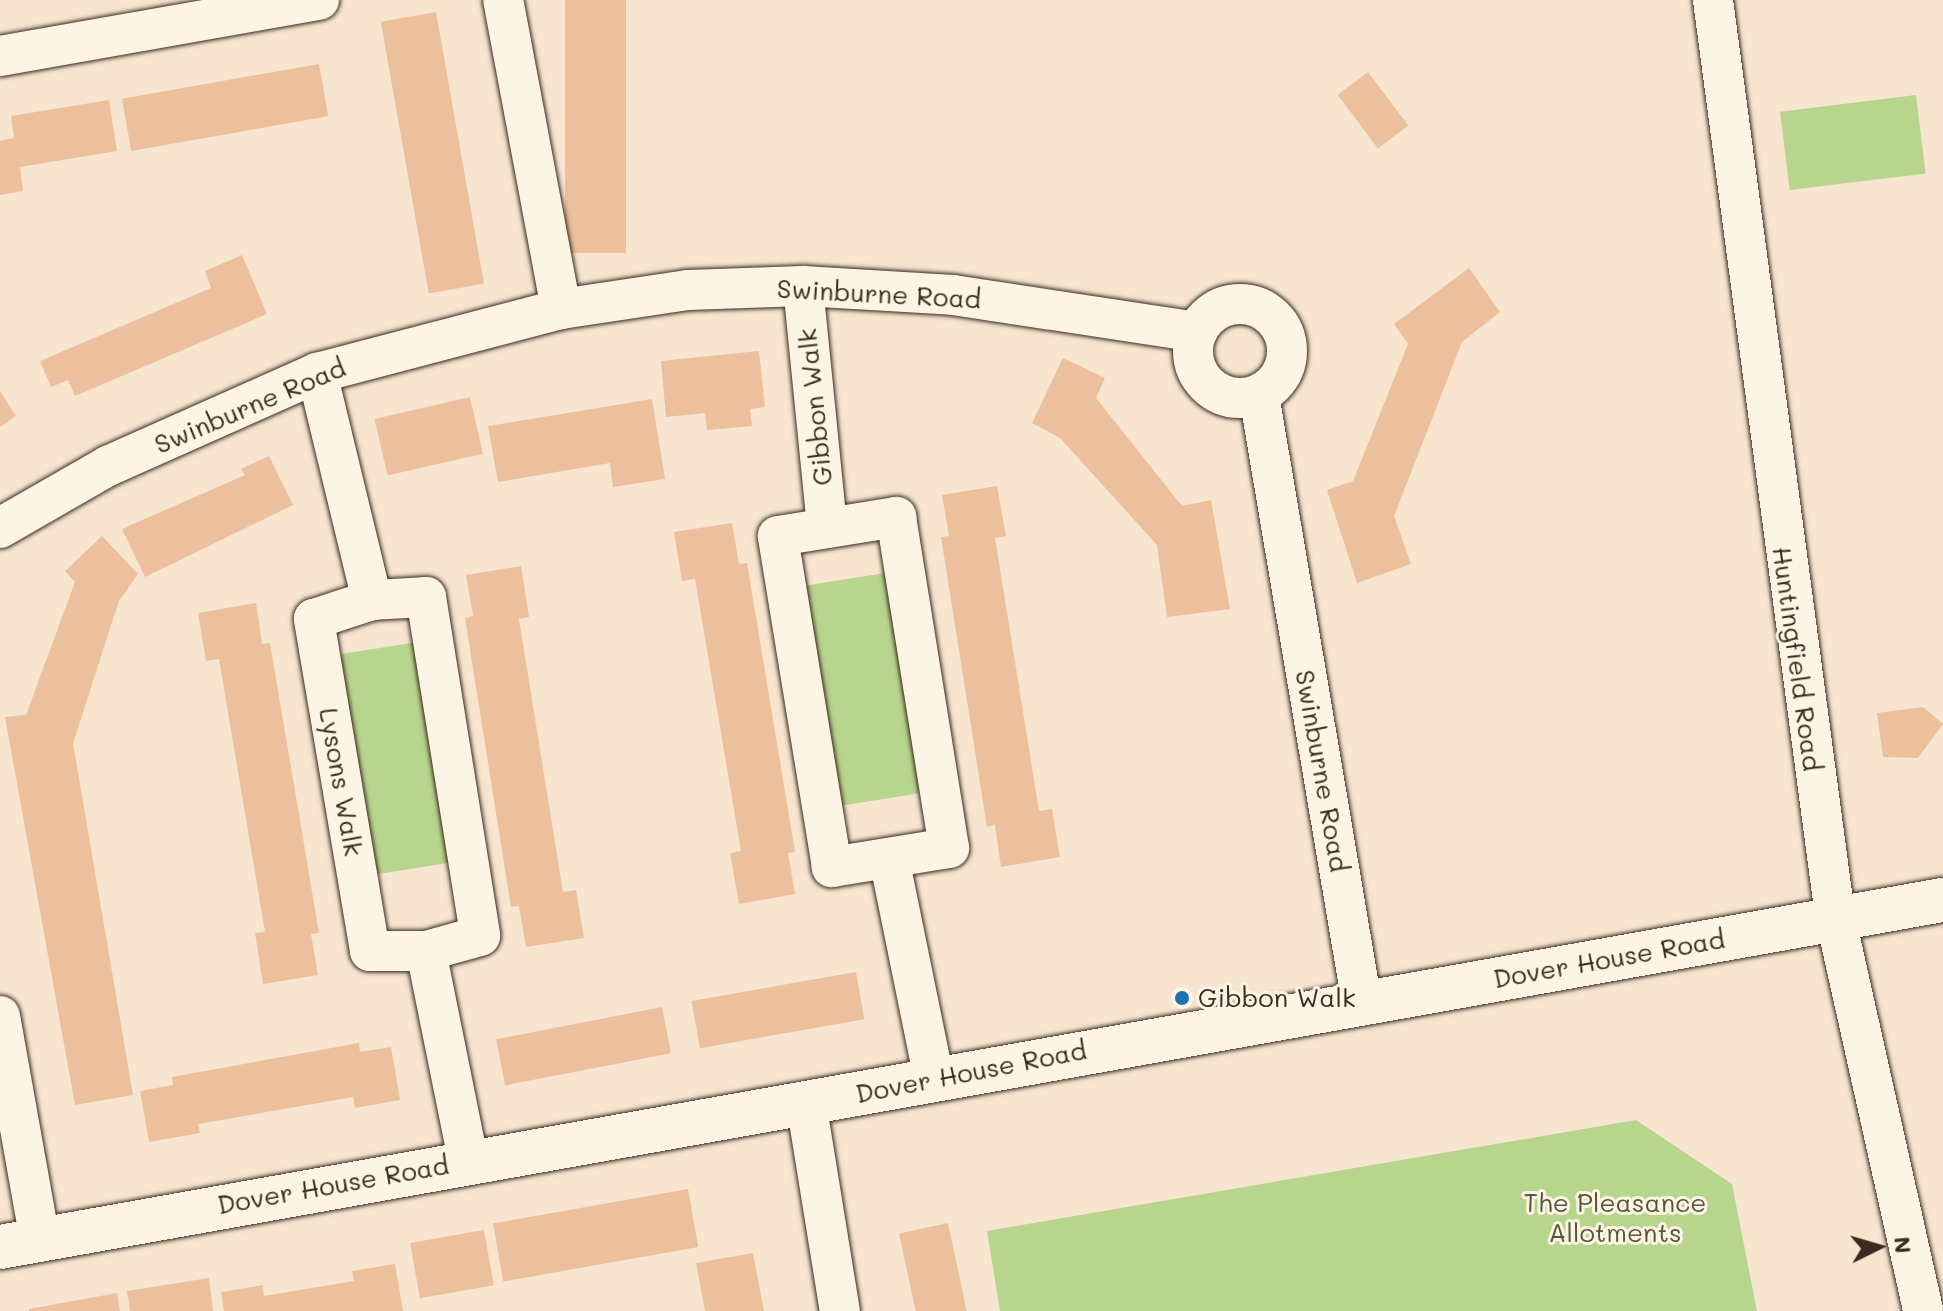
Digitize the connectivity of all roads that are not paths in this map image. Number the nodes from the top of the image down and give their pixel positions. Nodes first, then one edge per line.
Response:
1 (319, 0) edge
2 (503, 0) edge
3 (1713, 0) edge
4 (0, 56) edge
5 (803, 286) junction
6 (561, 309) junction
7 (1197, 332) junction
8 (317, 373) junction
9 (1259, 395) junction
10 (0, 528) edge
11 (827, 528) junction
12 (372, 600) junction
13 (889, 858) junction
14 (1943, 900) edge
15 (1835, 916) junction
16 (426, 951) junction
17 (1362, 1004) junction
18 (0, 1016) edge
19 (934, 1079) junction
20 (806, 1102) junction
21 (468, 1160) junction
22 (20, 1243) edge
23 (840, 1311) edge
24 (1923, 1311) edge

1 - 4 street
2 - 6 street
3 - 15 street, Huntingfield Road
5 - 6 street, Swinburne Road
5 - 7 street, Swinburne Road
5 - 11 street, Gibbon Walk
6 - 8 street, Swinburne Road
7 - 9 street
7 - 9 street
8 - 10 street, Swinburne Road
8 - 12 street
9 - 17 street, Swinburne Road
11 - 13 street
11 - 13 street
12 - 16 street, Lysons Walk
12 - 16 street, Lysons Walk
13 - 19 street
14 - 15 street, Dover House Road
15 - 17 street, Dover House Road
15 - 24 street, Huntingfield Road
16 - 21 street
17 - 19 street, Dover House Road
18 - 22 street
19 - 20 street, Dover House Road
20 - 21 street, Dover House Road
20 - 23 street
21 - 22 street, Dover House Road

